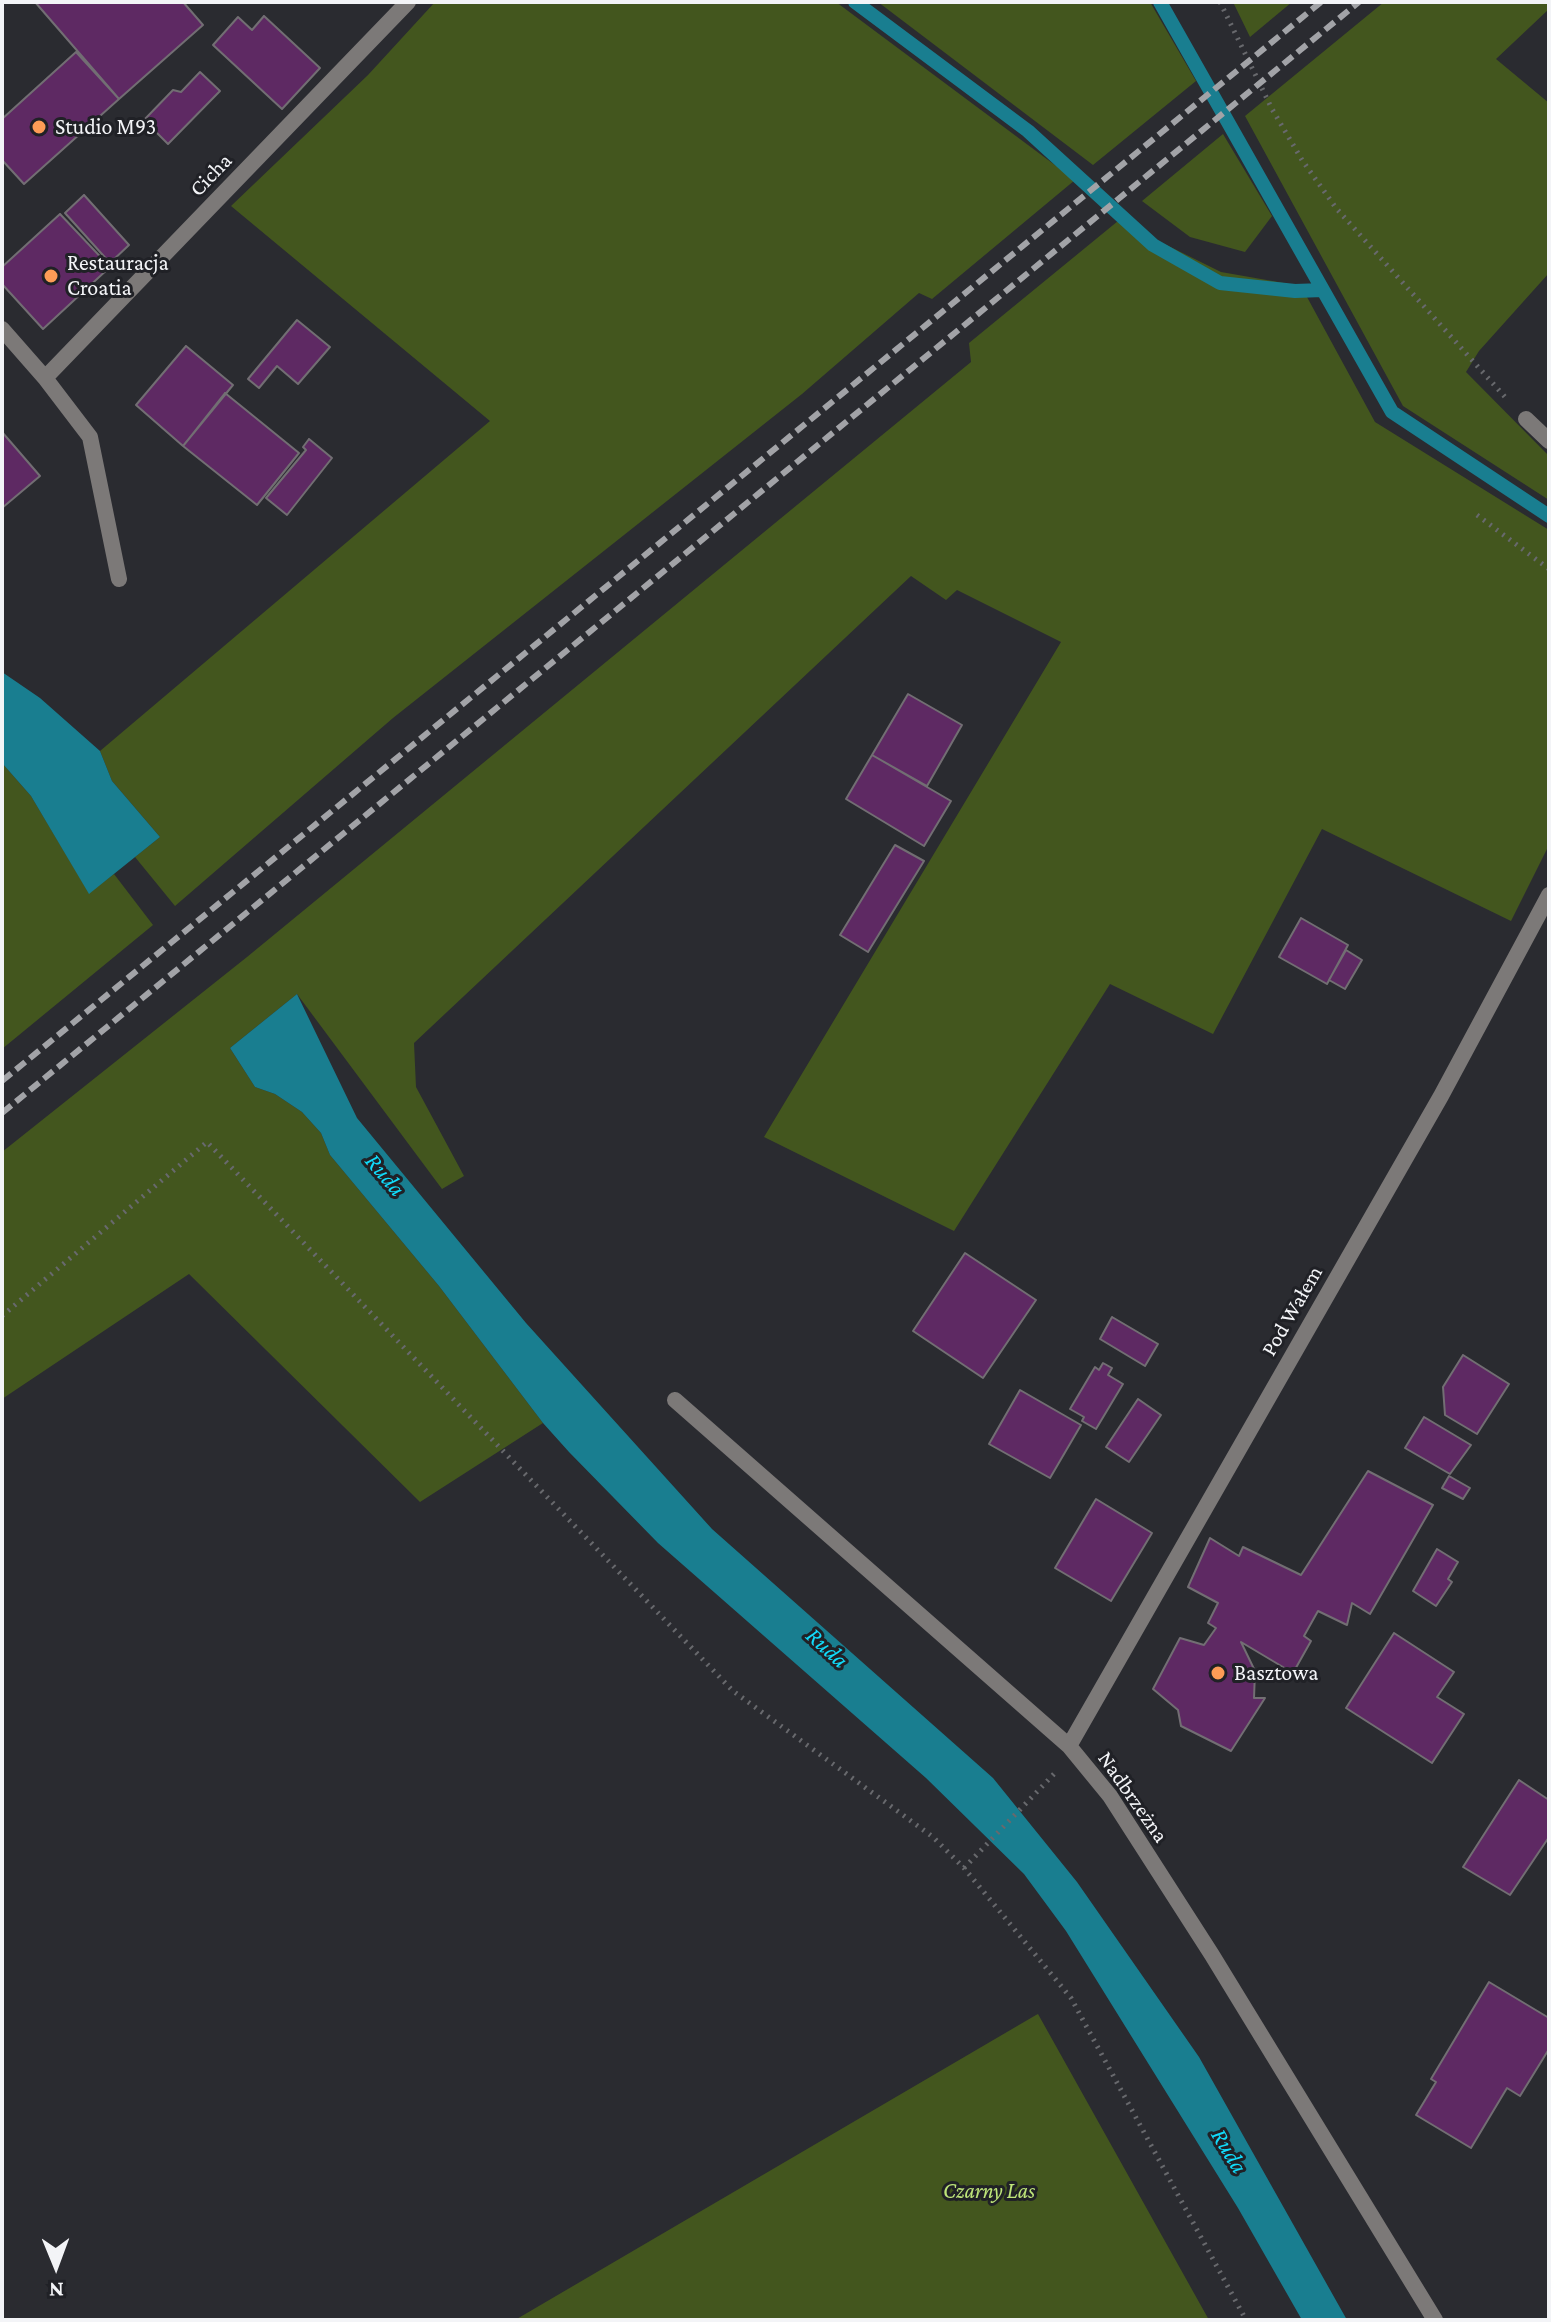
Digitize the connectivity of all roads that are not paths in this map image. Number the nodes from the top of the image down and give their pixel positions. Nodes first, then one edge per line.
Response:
1 (408, 2) edge
2 (2, 329) edge
3 (45, 378) junction
4 (1526, 419) road end
5 (1549, 441) edge
6 (119, 579) dead end
7 (1549, 895) edge
8 (675, 1400) dead end
9 (1069, 1746) junction
10 (1435, 2320) edge

1 - 3 street, Cicha
2 - 3 street
3 - 6 street
4 - 5 street
7 - 9 street, Pod Wałem
8 - 9 street, Nadbrzeżna
9 - 10 street, Nadbrzeżna

